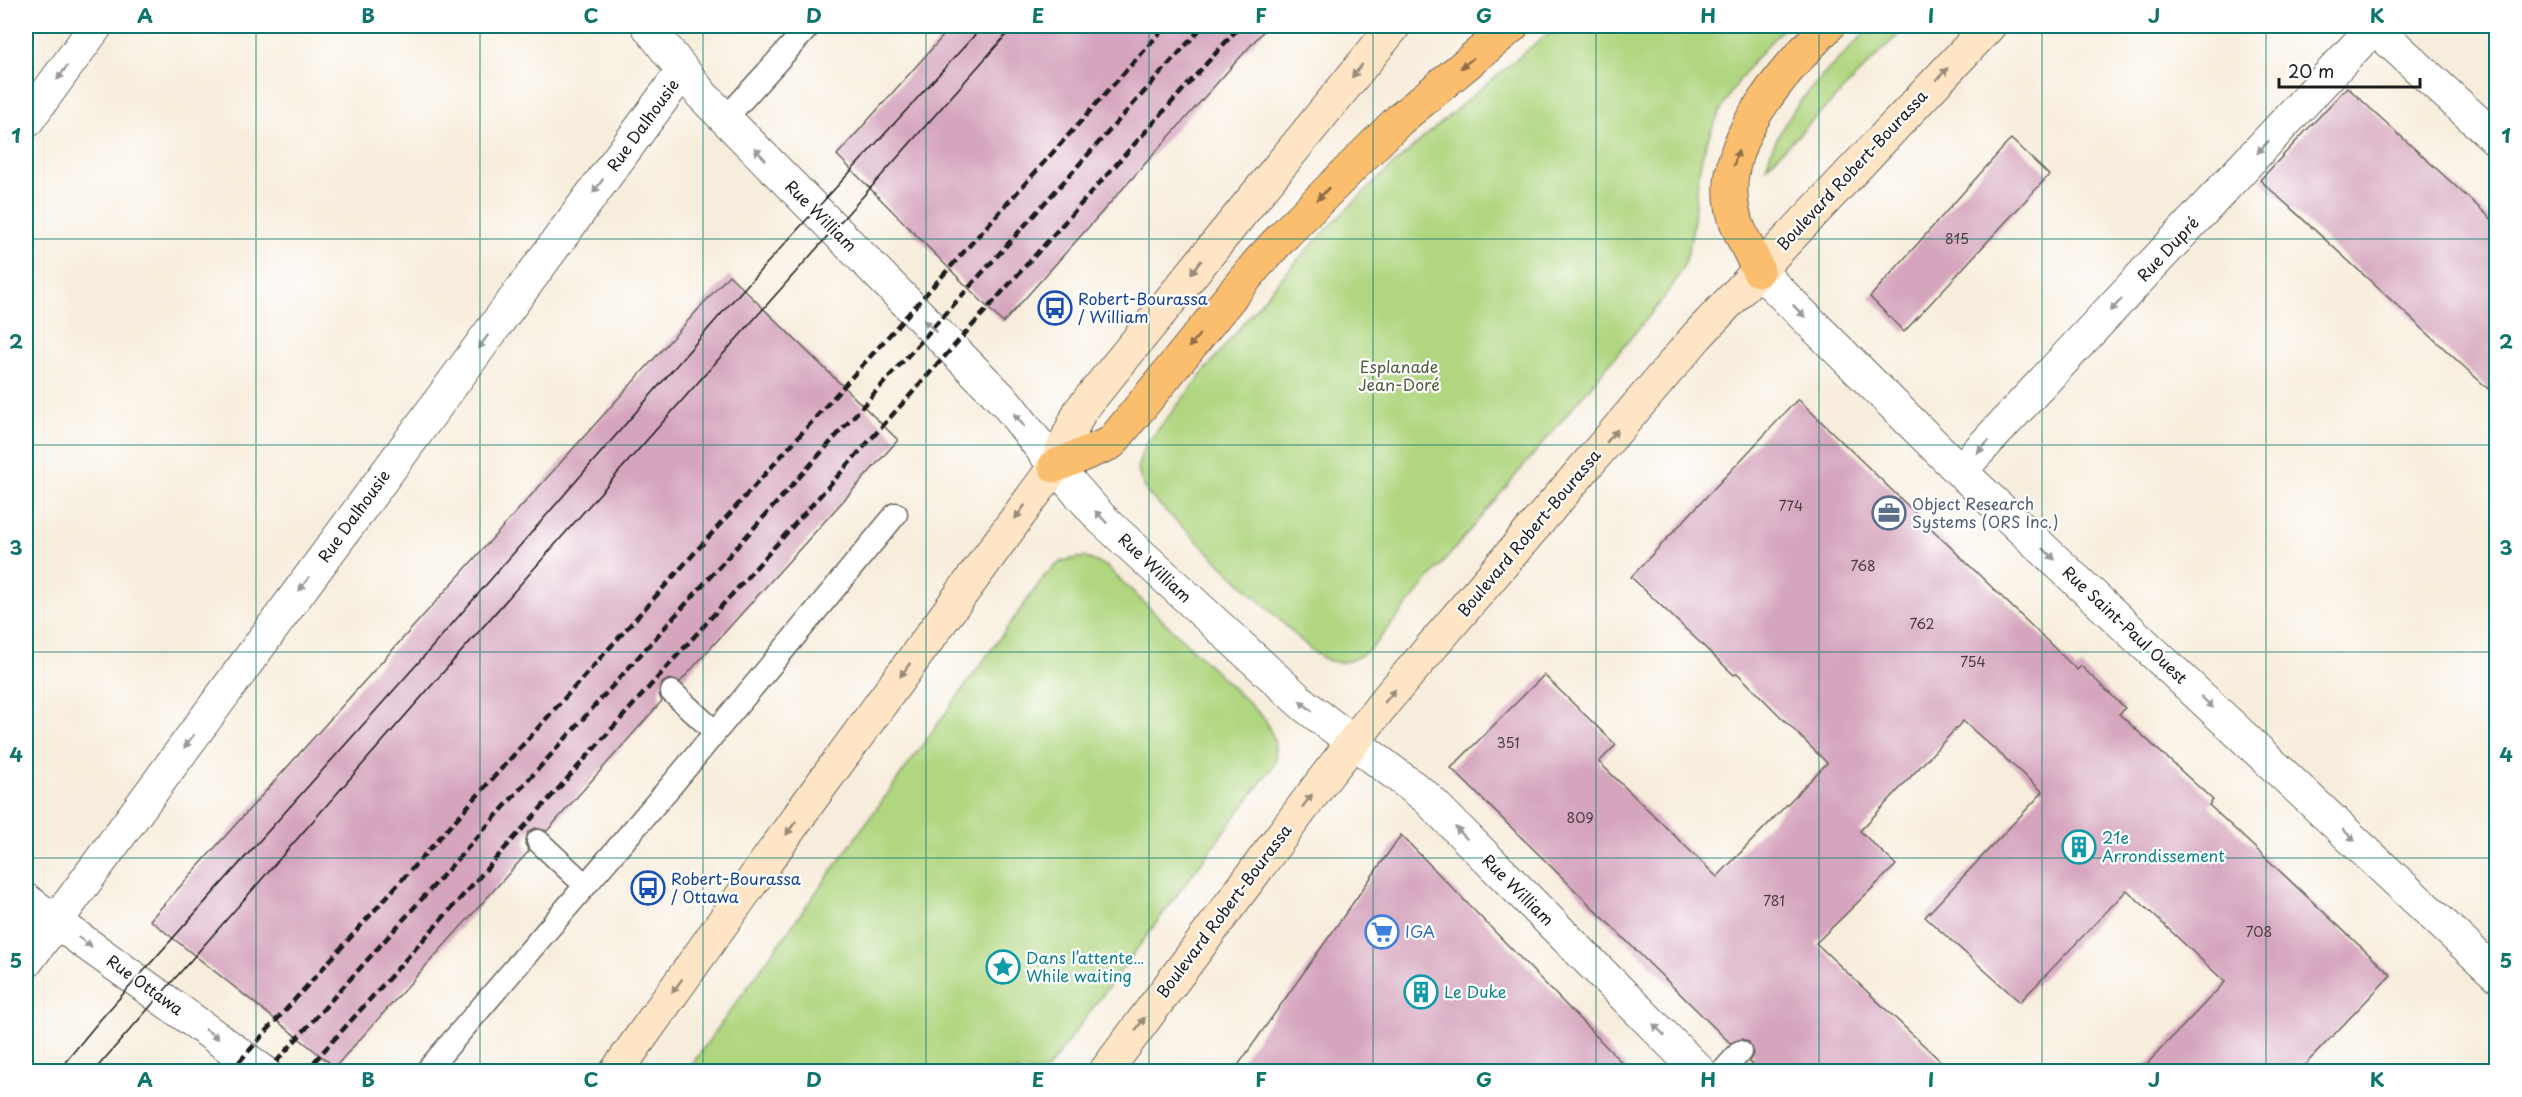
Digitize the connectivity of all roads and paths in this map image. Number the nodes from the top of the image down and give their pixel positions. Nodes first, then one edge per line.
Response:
1 (96, 26) edge
2 (648, 26) edge
3 (808, 26) edge
4 (1394, 26) edge
5 (1512, 26) edge
6 (1828, 26) edge
7 (1989, 26) edge
8 (2373, 26) edge
9 (683, 71) junction
10 (725, 119) junction
11 (26, 122) edge
12 (2496, 139) edge
13 (1758, 270) junction
14 (1055, 466) junction
15 (1960, 471) junction
16 (896, 514) dead end
17 (672, 692) dead end
18 (715, 732) junction
19 (1353, 741) junction
20 (538, 841) dead end
21 (585, 885) junction
22 (26, 900) edge
23 (55, 922) junction
24 (26, 962) edge
25 (2496, 974) edge
26 (1740, 1052) dead end
27 (264, 1071) edge
28 (426, 1071) edge
29 (616, 1071) edge
30 (1105, 1071) edge
31 (1700, 1071) edge
32 (1722, 1071) edge

1 -> 11 street
2 - 9 street, Rue William
3 - 10 lane
4 -> 14 main road
5 -> 14 highway
13 -> 6 highway
13 -> 7 main road, Boulevard Robert-Bourassa
8 - 12 street
8 -> 15 street, Rue Dupré
9 - 10 street, Rue William
9 -> 23 street, Rue Dalhousie
14 -> 10 street, Rue William
13 -> 15 street, Rue Saint-Paul Ouest
19 -> 13 main road, Boulevard Robert-Bourassa
19 -> 14 street, Rue William
14 -> 29 main road
15 -> 25 street, Rue Saint-Paul Ouest
16 - 18 lane
17 - 18 lane
18 - 21 lane
30 -> 19 main road, Boulevard Robert-Bourassa
31 -> 19 street, Rue William
20 - 21 lane
21 - 28 lane
22 - 23 street, Rue Ottawa
23 - 24 street, Rue Dalhousie
23 -> 27 street, Rue Ottawa
26 - 32 lane

